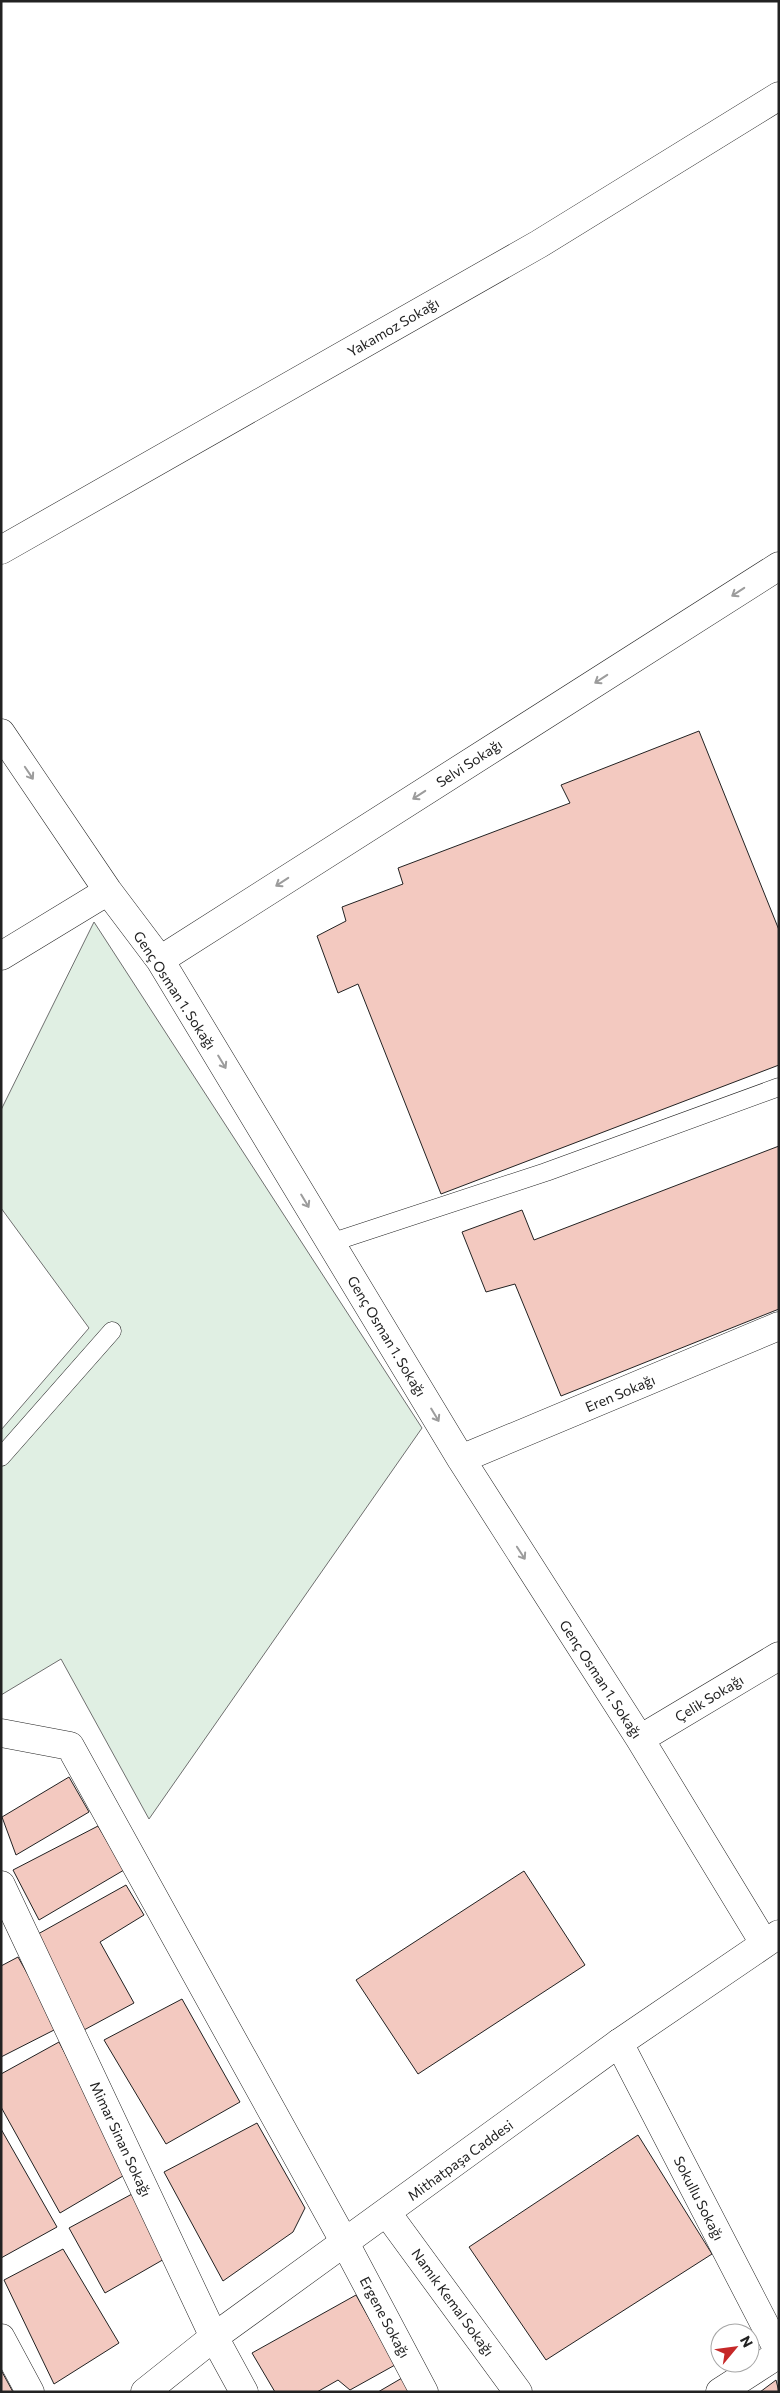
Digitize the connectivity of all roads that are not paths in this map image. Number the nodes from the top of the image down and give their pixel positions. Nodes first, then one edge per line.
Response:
1 (779, 96) edge
2 (1, 550) edge
3 (779, 566) edge
4 (1, 733) edge
5 (108, 891) junction
6 (1, 956) edge
7 (160, 960) junction
8 (779, 1087) edge
9 (330, 1243) junction
10 (779, 1326) edge
11 (112, 1331) dead end
12 (1, 1456) edge
13 (461, 1459) junction
14 (779, 1656) edge
15 (1, 1734) edge
16 (640, 1739) junction
17 (1, 1885) edge
18 (771, 1939) edge
19 (619, 2043) junction
20 (387, 2213) junction
21 (345, 2243) junction
22 (214, 2337) junction
23 (1, 2338) edge
24 (779, 2353) edge
25 (30, 2392) edge
26 (145, 2392) edge
27 (244, 2392) edge
28 (424, 2392) edge
29 (518, 2392) edge
30 (720, 2392) edge

1 - 2 street, Yakamoz Sokağı
3 -> 7 street, Selvi Sokağı
4 -> 5 street, Genç Osman 1. Sokağı
5 - 6 street
5 - 7 street, Genç Osman 1. Sokağı
7 -> 9 street, Genç Osman 1. Sokağı
8 - 9 lane
9 -> 13 street, Genç Osman 1. Sokağı
10 - 13 street, Eren Sokağı
11 - 12 lane
13 -> 16 street, Genç Osman 1. Sokağı
14 - 16 street, Çelik Sokağı
15 - 21 street, Ergene Sokağı
16 - 18 street, Genç Osman 1. Sokağı
17 - 22 street, Mimar Sinan Sokağı
18 - 19 street, Mithatpaşa Caddesi
19 - 20 street, Mithatpaşa Caddesi
19 - 24 street, Sokullu Sokağı
20 - 21 street, Mithatpaşa Caddesi
20 - 29 street, Namık Kemal Sokağı
21 - 22 street, Mithatpaşa Caddesi
21 - 28 street, Ergene Sokağı
22 - 26 street, Mithatpaşa Caddesi
22 - 27 street, Mimar Sinan Sokağı
23 - 25 street
24 - 30 street

